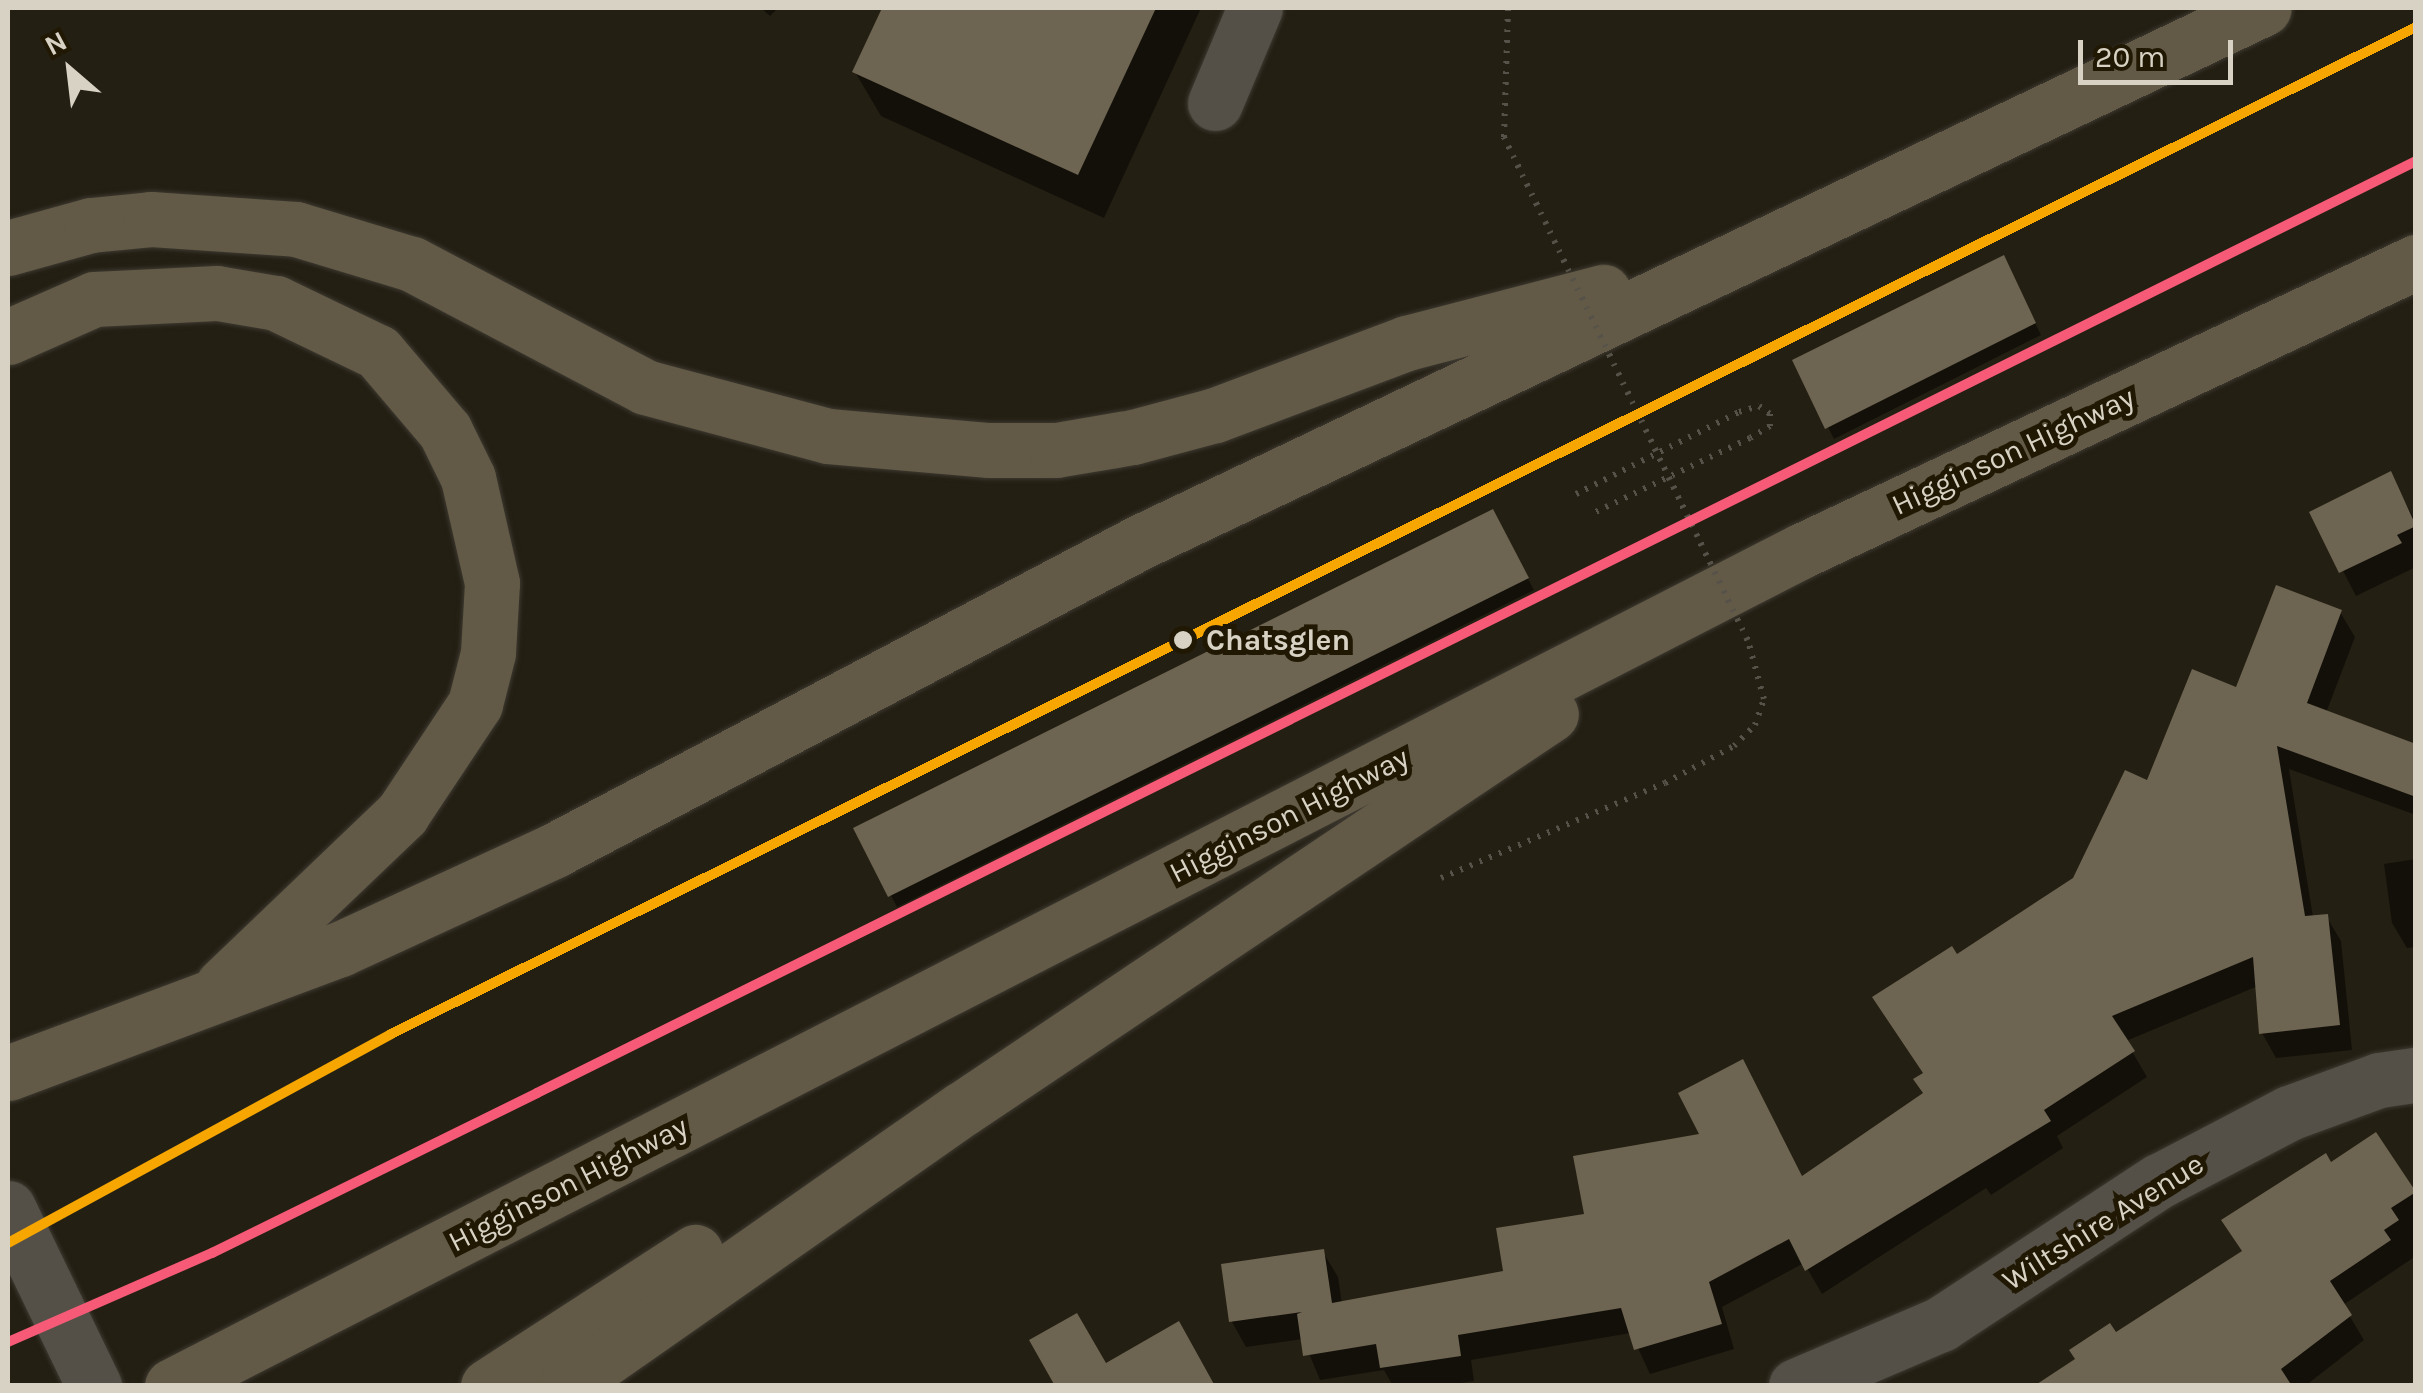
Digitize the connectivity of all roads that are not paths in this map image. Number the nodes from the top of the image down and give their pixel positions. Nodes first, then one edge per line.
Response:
1 (1255, 8) edge
2 (2264, 8) edge
3 (1215, 103) dead end
4 (8, 248) edge
5 (1724, 261) junction
6 (2416, 262) edge
7 (8, 338) edge
8 (1801, 551) junction
9 (206, 1001) junction
10 (30, 1067) edge
11 (2416, 1075) edge
12 (962, 1109) junction
13 (8, 1208) edge
14 (94, 1386) edge
15 (172, 1386) edge
16 (488, 1386) edge
17 (566, 1386) edge
18 (1796, 1386) edge

1 - 3 street
2 - 5 highway
4 - 5 highway
5 - 9 highway
6 - 8 highway, Higginson Highway
7 - 9 highway
8 - 12 highway
8 - 15 highway, Higginson Highway
9 - 10 highway
11 - 18 street, Wiltshire Avenue
12 - 16 highway
12 - 17 highway
13 - 14 street

